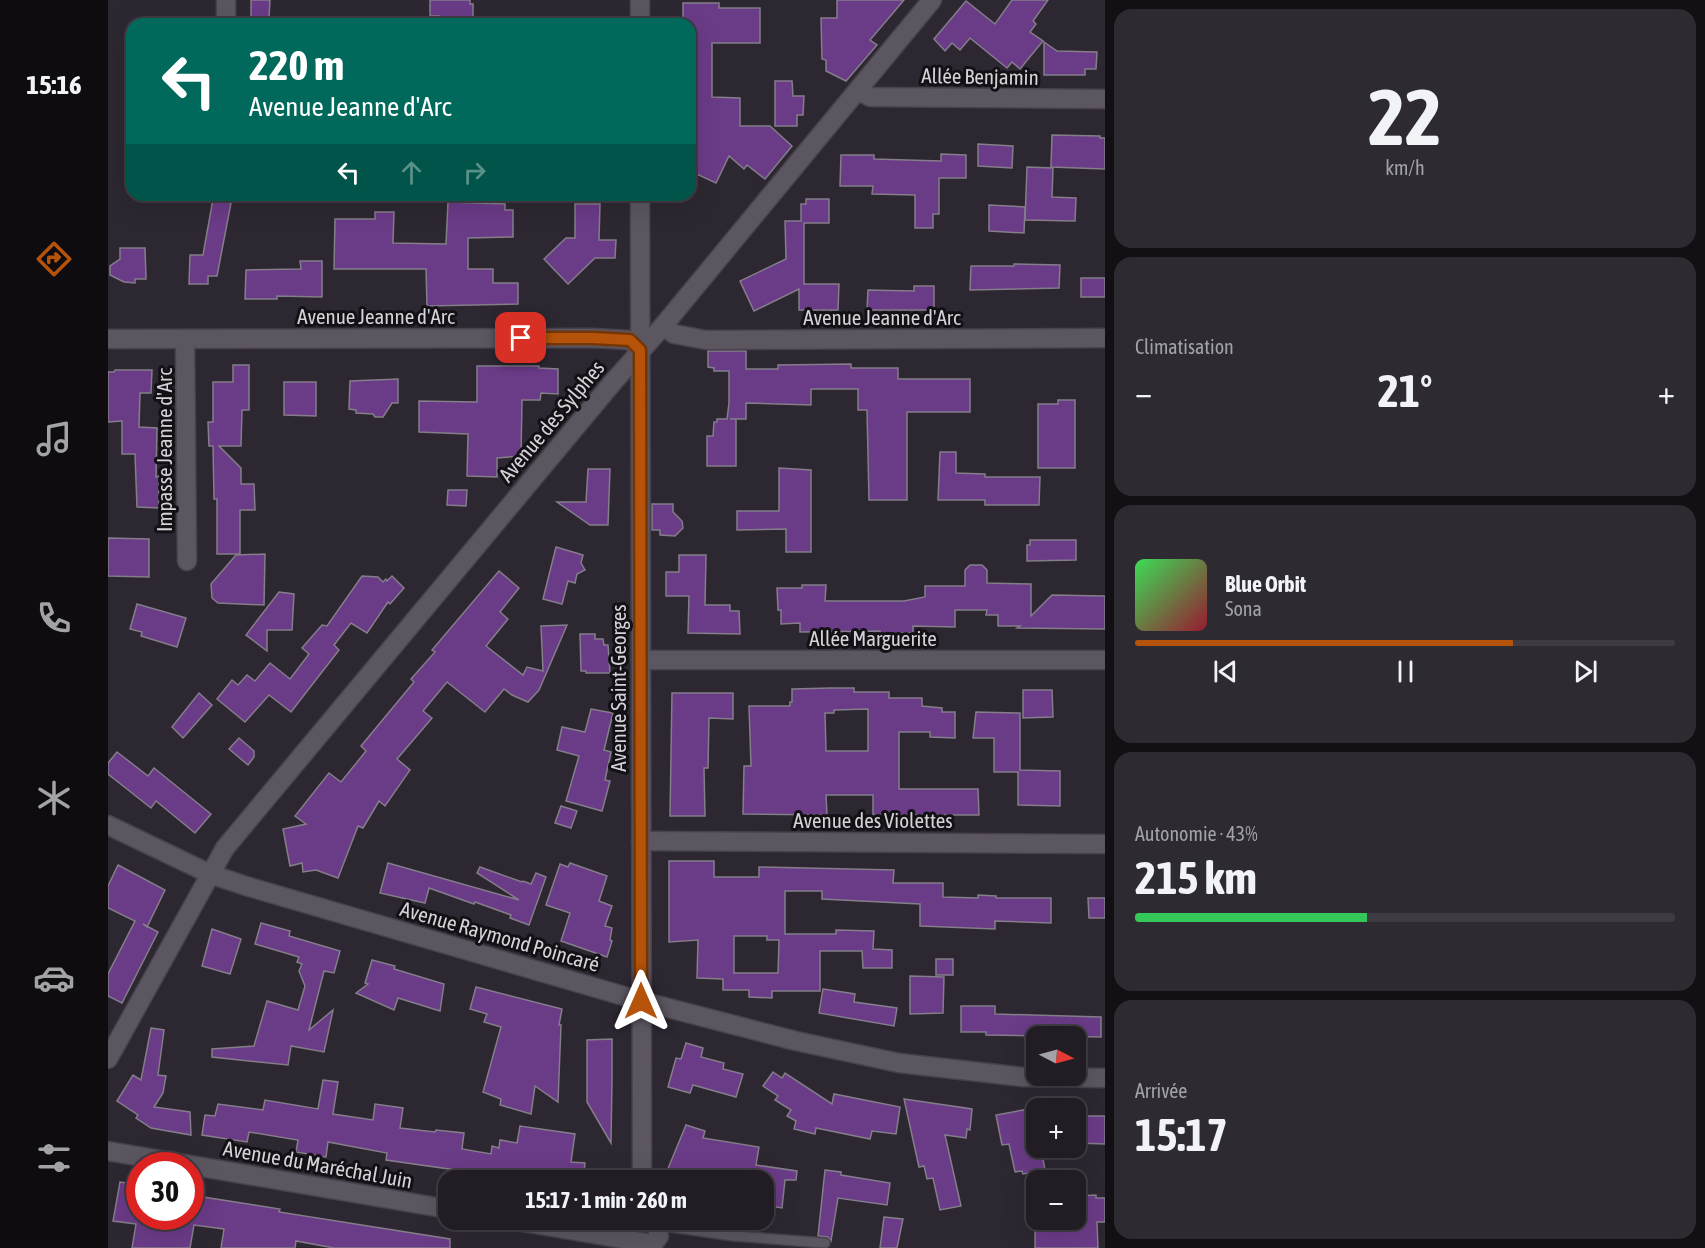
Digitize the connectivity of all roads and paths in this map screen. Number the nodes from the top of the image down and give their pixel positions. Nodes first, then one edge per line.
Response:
1 (226, 0) edge
2 (640, 0) edge
3 (932, 0) edge
4 (226, 18) edge
5 (640, 18) edge
6 (858, 90) junction
7 (1105, 99) edge
8 (640, 201) edge
9 (663, 326) junction
10 (1105, 338) edge
11 (108, 339) edge
12 (185, 339) junction
13 (640, 350) junction
14 (187, 561) dead end
15 (641, 660) junction
16 (1105, 660) edge
17 (108, 825) edge
18 (641, 842) junction
19 (1105, 844) edge
20 (210, 874) junction
21 (641, 1001) junction
22 (108, 1059) edge
23 (1105, 1078) edge
24 (108, 1151) edge
25 (642, 1170) edge
26 (438, 1207) edge
27 (570, 1230) edge
28 (658, 1230) edge
29 (701, 1230) edge
30 (825, 1243) dead end

1 - 4 street
2 - 5 street
3 - 6 street, Avenue des Sylphes
6 - 7 street, Allée Benjamin
6 - 9 street, Avenue des Sylphes
8 - 13 street, Avenue Saint-Georges
9 - 10 street, Avenue Jeanne d'Arc
9 - 13 street, Avenue des Sylphes
11 - 12 street, Avenue Jeanne d'Arc
12 - 13 street, Avenue Jeanne d'Arc
12 - 14 street, Impasse Jeanne d'Arc
13 - 15 street, Avenue Saint-Georges
13 - 20 street, Avenue des Sylphes
15 - 16 street, Allée Marguerite
15 - 18 street, Avenue Saint-Georges
17 - 20 street, Avenue Raymond Poincaré
18 - 19 street, Avenue des Violettes
18 - 21 street, Avenue Saint-Georges
20 - 21 street, Avenue Raymond Poincaré
20 - 22 street, Avenue des Sylphes
21 - 23 street, Avenue Raymond Poincaré
21 - 25 street, Avenue Saint-Georges
24 - 26 street, Avenue du Maréchal Juin
27 - 28 street
29 - 30 lane

